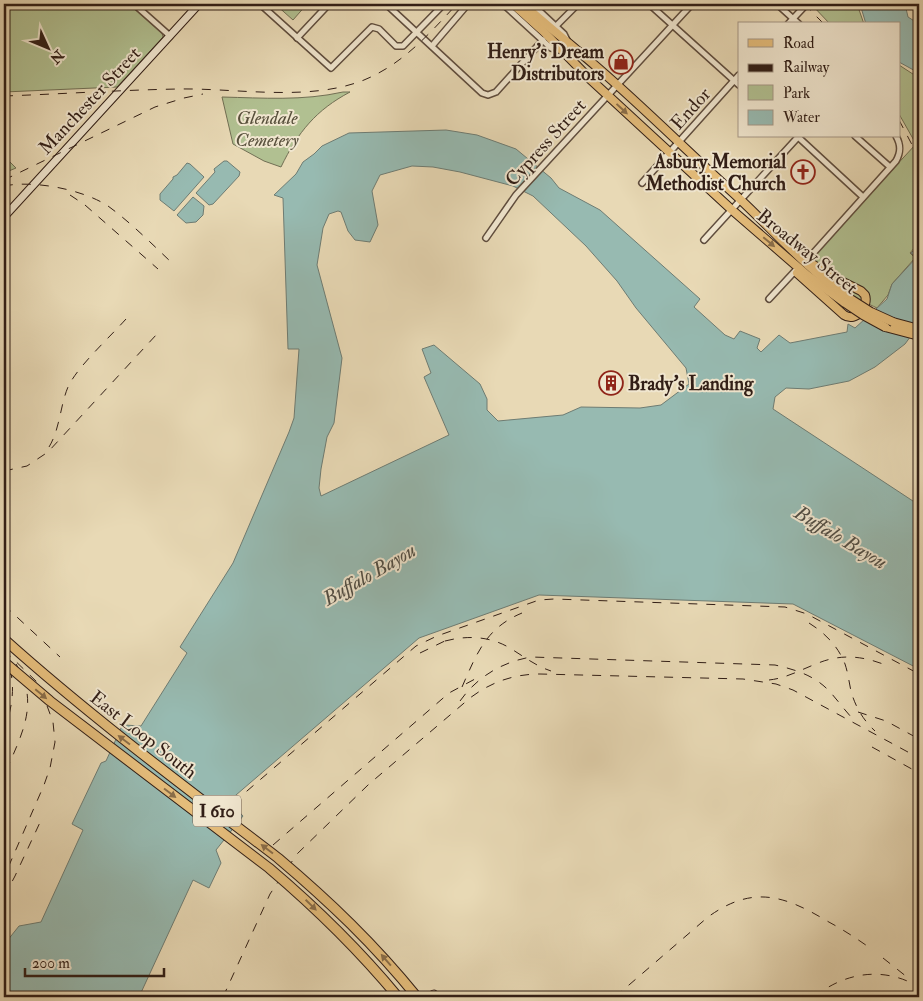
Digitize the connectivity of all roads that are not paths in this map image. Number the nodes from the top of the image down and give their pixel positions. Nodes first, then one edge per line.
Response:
1 (134, 4) edge
2 (199, 4) edge
3 (260, 4) edge
4 (329, 4) edge
5 (386, 4) edge
6 (444, 4) edge
7 (468, 4) edge
8 (503, 4) edge
9 (513, 4) edge
10 (523, 4) edge
11 (532, 4) edge
12 (578, 4) edge
13 (649, 4) edge
14 (692, 4) edge
15 (777, 4) edge
16 (804, 7) dead end
17 (793, 18) junction
18 (790, 22) edge
19 (797, 22) edge
20 (673, 25) junction
21 (556, 26) junction
22 (417, 32) junction
23 (170, 36) junction
24 (297, 38) junction
25 (543, 40) junction
26 (569, 45) junction
27 (432, 46) junction
28 (562, 51) junction
29 (738, 76) edge
30 (734, 81) junction
31 (738, 84) edge
32 (617, 85) junction
33 (607, 95) junction
34 (797, 138) edge
35 (799, 138) edge
36 (857, 138) edge
37 (897, 138) edge
38 (678, 143) junction
39 (669, 152) junction
40 (890, 168) junction
41 (642, 183) dead end
42 (863, 196) junction
43 (741, 200) junction
44 (732, 210) junction
45 (4, 217) edge
46 (486, 238) dead end
47 (704, 240) dead end
48 (786, 245) junction
49 (808, 259) junction
50 (789, 260) junction
51 (795, 271) junction
52 (769, 299) dead end
53 (847, 301) junction
54 (919, 329) edge
55 (919, 336) edge
56 (4, 639) edge
57 (4, 662) edge
58 (398, 997) edge
59 (417, 997) edge
60 (428, 997) edge
61 (438, 997) edge

1 - 23 street
2 - 23 street, Manchester Street
3 - 24 street
4 - 24 street
5 - 22 street
6 - 22 street
7 - 27 street
8 - 25 street, Broadway Street
9 - 28 main road, Broadway Street
10 - 26 main road, Broadway Street
11 - 21 street, Broadway Street
12 - 21 street
13 - 20 street
14 - 20 street, Cypress Street
15 - 17 street
16 - 17 street
17 - 18 street
17 - 19 street
20 - 30 street
20 - 32 street, Cypress Street
21 - 26 street, Broadway Street
22 - 24 street
22 - 27 street
23 - 45 street, Manchester Street
25 - 27 street
25 - 28 street, Broadway Street
26 - 32 main road, Broadway Street
28 - 33 main road, Broadway Street
29 - 30 street, Endor
30 - 31 street
30 - 38 street, Endor
32 - 33 street, Cypress Street
32 - 38 main road, Broadway Street
33 -> 39 main road, Broadway Street
33 - 46 street, Cypress Street
34 - 43 street
35 - 42 street
36 - 40 street
37 - 40 street
38 - 39 street, Endor
38 - 43 main road, Broadway Street
39 - 41 street, Endor
39 - 44 main road, Broadway Street
40 - 42 street
42 - 49 street
43 - 44 street
43 - 48 main road, Broadway Street
44 - 47 street
44 -> 50 main road, Broadway Street
48 - 49 main road
48 - 53 main road, Broadway Street
49 - 51 main road
50 - 51 main road
50 - 53 main road, Broadway Street
51 - 52 street
53 - 54 main road, Broadway Street, bridge
53 - 55 main road, Broadway Street, bridge
59 -> 56 highway, East Loop South / I 610, bridge
57 -> 58 highway, East Loop South / I 610, bridge
60 - 61 street

